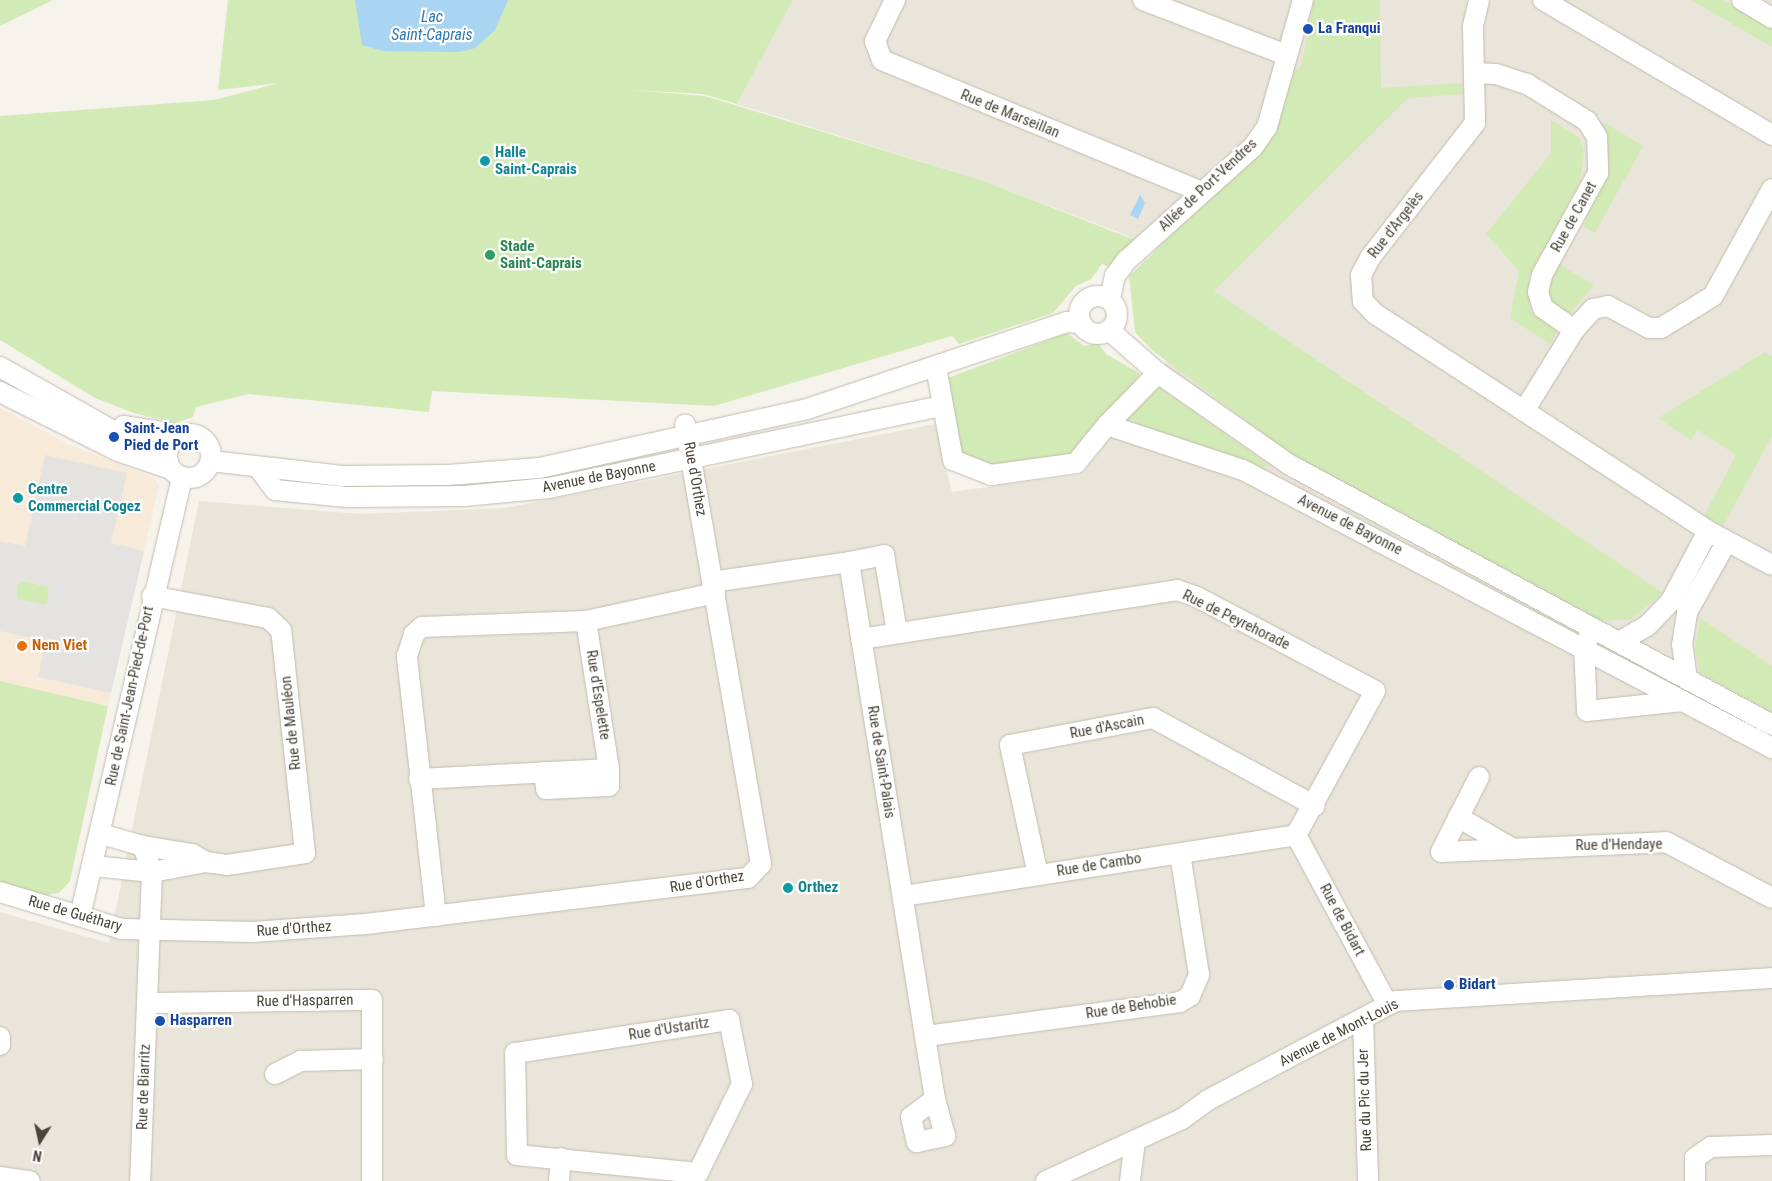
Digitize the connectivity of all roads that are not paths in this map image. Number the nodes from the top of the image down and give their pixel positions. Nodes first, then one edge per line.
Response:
1 (895, 0) edge
2 (1143, 0) edge
3 (1303, 0) edge
4 (1479, 0) edge
5 (1543, 0) edge
6 (1742, 0) edge
7 (1772, 18) edge
8 (1286, 55) junction
9 (1475, 73) junction
10 (1772, 135) edge
11 (1772, 189) edge
12 (1200, 191) junction
13 (1110, 299) junction
14 (1081, 323) junction
15 (1109, 330) junction
16 (1574, 330) junction
17 (0, 367) edge
18 (936, 367) junction
19 (1158, 373) junction
20 (0, 392) edge
21 (943, 406) junction
22 (74, 409) junction
23 (1524, 411) junction
24 (1107, 425) junction
25 (686, 431) junction
26 (182, 435) junction
27 (692, 459) junction
28 (211, 461) junction
29 (173, 469) junction
30 (260, 470) junction
31 (1708, 531) junction
32 (1727, 541) junction
33 (849, 562) junction
34 (1772, 565) edge
35 (714, 588) junction
36 (152, 596) junction
37 (586, 620) junction
38 (897, 632) junction
39 (1589, 638) junction
40 (861, 639) junction
41 (1619, 642) junction
42 (1687, 678) junction
43 (1682, 701) junction
44 (1772, 725) edge
45 (1772, 748) edge
46 (1479, 777) dead end
47 (419, 779) junction
48 (1316, 806) junction
49 (1458, 817) junction
50 (101, 834) junction
51 (1296, 835) junction
52 (143, 846) junction
53 (1513, 849) junction
54 (1180, 853) junction
55 (206, 862) junction
56 (93, 866) junction
57 (152, 872) junction
58 (1038, 875) junction
59 (0, 892) edge
60 (903, 896) junction
61 (1772, 898) edge
62 (80, 916) junction
63 (436, 916) junction
64 (151, 932) junction
65 (1772, 978) edge
66 (147, 1003) junction
67 (1388, 1005) junction
68 (1363, 1019) junction
69 (926, 1036) junction
70 (0, 1038) edge
71 (0, 1045) edge
72 (373, 1059) junction
73 (275, 1074) dead end
74 (935, 1099) dead end
75 (1134, 1141) junction
76 (1772, 1144) edge
77 (561, 1158) junction
78 (0, 1177) edge
79 (30, 1181) edge
80 (140, 1181) edge
81 (372, 1181) edge
82 (559, 1181) edge
83 (1046, 1181) edge
84 (1130, 1181) edge
85 (1368, 1181) edge
86 (1695, 1181) edge

1 - 12 street, Rue de Marseillan
2 - 8 street
3 - 8 street, Allée de Port-Vendres
4 - 9 street, Rue d'Argelès
5 - 10 street
6 - 7 street
8 - 12 street, Allée de Port-Vendres
9 - 16 street, Rue de Canet
9 - 23 street, Rue d'Argelès
11 - 16 street
12 - 13 street, Allée de Port-Vendres
13 - 14 street
13 - 15 street
14 - 15 street
14 - 18 street, Avenue de Bayonne
15 - 19 street, Avenue de Bayonne
16 - 23 street
17 - 22 street
18 - 21 street
18 - 25 street, Avenue de Bayonne
19 - 24 street
19 - 39 street, Avenue de Bayonne
20 - 29 street
21 - 24 street
21 - 27 street, Avenue de Bayonne
22 - 26 street
22 - 29 street
23 - 31 street, Rue d'Argelès
24 - 39 street, Avenue de Bayonne
25 - 27 street, Rue d'Orthez
25 - 30 street, Avenue de Bayonne
26 - 28 street
26 - 29 street
27 - 30 street, Avenue de Bayonne
27 - 35 street, Rue d'Orthez
28 - 29 street
28 - 30 street, Avenue de Bayonne
29 - 36 street, Rue de Saint-Jean-Pied-de-Port
31 - 32 street, Rue d'Argelès
31 - 41 street
32 - 34 street, Rue d'Argelès
32 - 42 street
33 - 35 street
33 - 38 street
33 - 40 street, Rue de Saint-Palais
35 - 37 street
35 - 63 street, Rue d'Orthez
36 - 50 street, Rue de Saint-Jean-Pied-de-Port
36 - 55 street, Rue de Mauléon
37 - 47 street
37 - 47 street, Rue d'Espelette
38 - 40 street, Rue de Peyrehorade
38 - 48 street, Rue de Peyrehorade
39 - 41 street, Avenue de Bayonne
39 - 43 street, Avenue de Bayonne
39 - 43 street
40 - 60 street, Rue de Saint-Palais
41 - 42 street, Avenue de Bayonne
42 - 44 street, Avenue de Bayonne
43 - 45 street, Avenue de Bayonne
46 - 49 street, Rue d'Hendaye
47 - 63 street
48 - 51 street, Rue de Peyrehorade
48 - 58 street, Rue d'Ascain
49 - 53 street
49 - 53 street, Rue d'Hendaye
50 - 52 street, Rue de Mauléon
50 - 56 street, Rue de Saint-Jean-Pied-de-Port
51 - 54 street, Rue de Cambo
51 - 67 street, Rue de Bidart
52 - 55 street, Rue de Mauléon
52 - 57 street
53 - 61 street, Rue d'Hendaye
54 - 58 street, Rue de Cambo
54 - 69 street, Rue de Behobie
55 - 57 street, Rue de Mauléon
56 - 57 street, Rue de Mauléon
56 - 62 street, Rue de Saint-Jean-Pied-de-Port
57 - 64 street
58 - 60 street, Rue de Cambo
59 - 62 street, Rue de Guéthary
60 - 69 street, Rue de Saint-Palais
62 - 64 street, Rue de Guéthary
63 - 64 street, Rue d'Orthez
64 - 66 street, Rue de Biarritz
65 - 67 street, Avenue de Mont-Louis
66 - 72 street, Rue d'Hasparren
66 - 80 street, Rue de Biarritz
67 - 68 street, Avenue de Mont-Louis
68 - 75 street, Avenue de Mont-Louis
68 - 85 street, Rue du Pic du Jer
69 - 74 street, Rue de Saint-Palais
70 - 71 street
72 - 73 street
72 - 81 street, Rue d'Hasparren
75 - 83 street, Avenue de Mont-Louis
75 - 84 street
76 - 86 street
77 - 77 street, Rue d'Ustaritz
77 - 82 street
78 - 79 street

